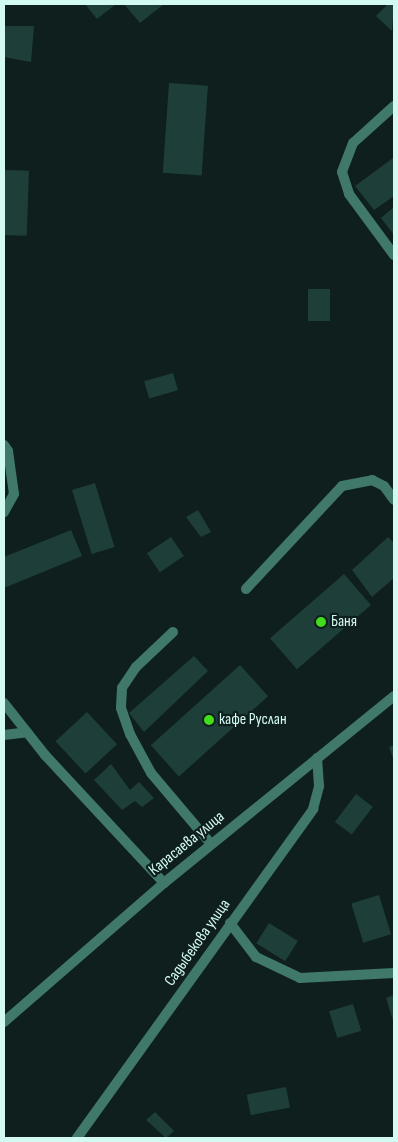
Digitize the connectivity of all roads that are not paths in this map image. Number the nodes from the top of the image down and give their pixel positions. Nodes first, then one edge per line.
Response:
1 (394, 106) edge
2 (394, 255) edge
3 (4, 445) edge
4 (394, 500) edge
5 (4, 512) edge
6 (246, 589) dead end
7 (173, 632) dead end
8 (394, 696) edge
9 (4, 703) edge
10 (27, 732) junction
11 (4, 735) edge
12 (317, 758) junction
13 (211, 844) junction
14 (164, 883) junction
15 (230, 923) junction
16 (394, 973) edge
17 (4, 1022) edge
18 (78, 1138) edge

1 - 2 street
3 - 5 street
4 - 6 street
7 - 13 street
8 - 12 street, Карасаева улица
9 - 10 street
10 - 11 street
10 - 14 street
12 - 13 street, Карасаева улица
12 - 15 street, Садыбекова улица
13 - 14 street, Карасаева улица
14 - 17 street, Карасаева улица
15 - 16 street
15 - 18 street, Садыбекова улица

